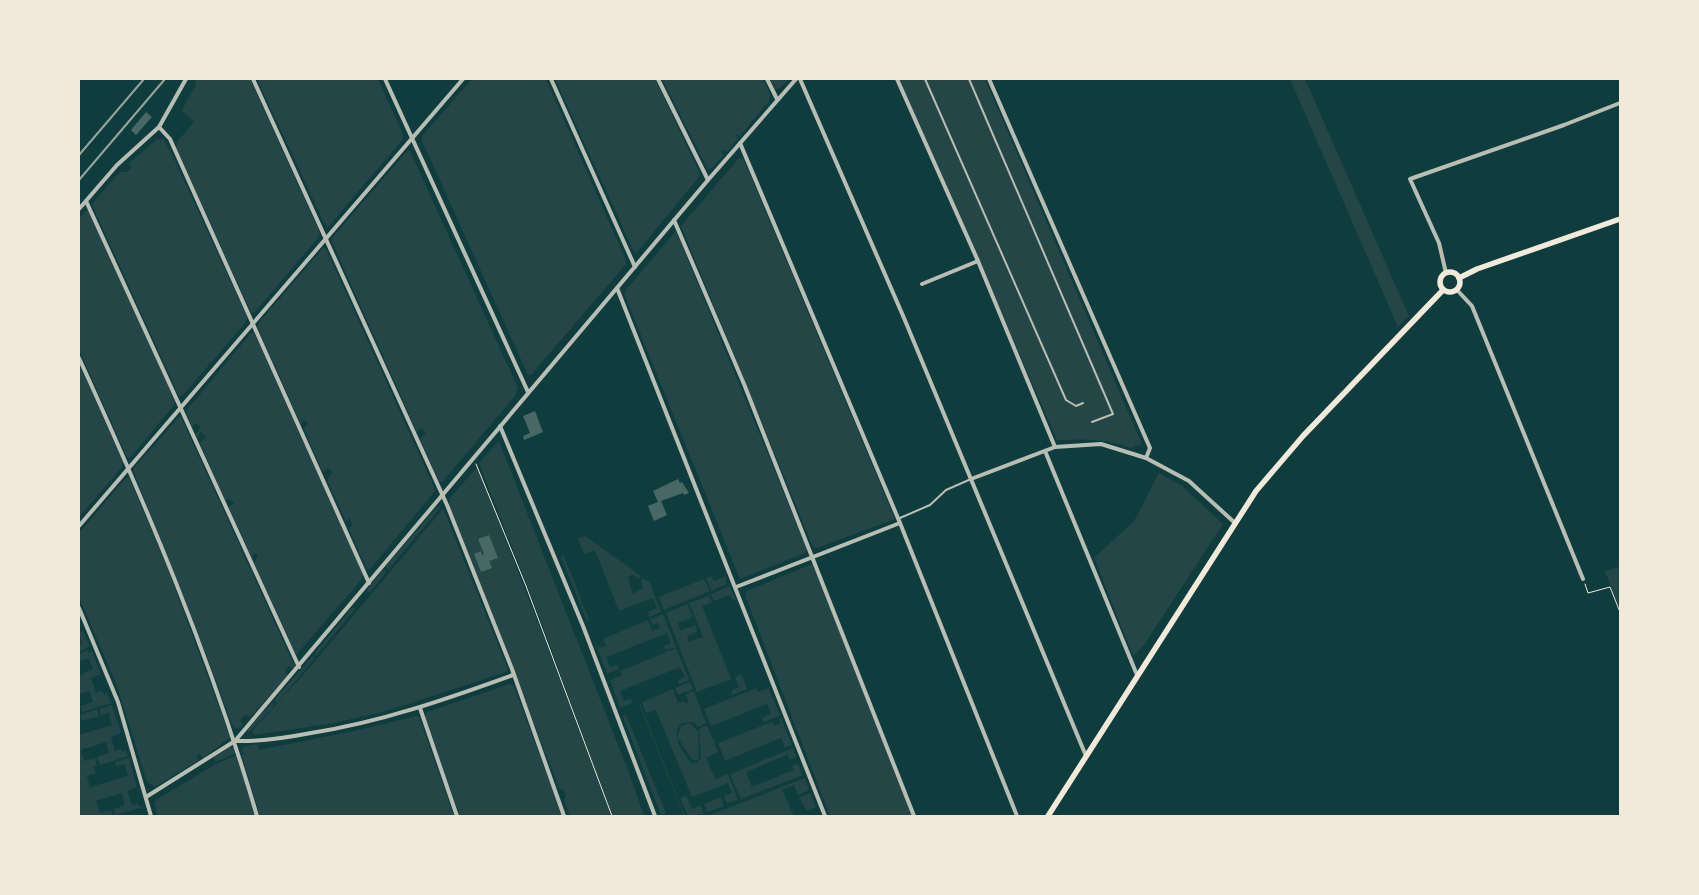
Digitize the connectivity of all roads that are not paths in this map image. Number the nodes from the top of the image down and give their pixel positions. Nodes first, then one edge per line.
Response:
1 (186, 79) edge
2 (253, 79) edge
3 (385, 79) edge
4 (463, 79) edge
5 (551, 79) edge
6 (658, 79) edge
7 (767, 79) edge
8 (796, 79) edge
9 (800, 79) edge
10 (898, 79) edge
11 (925, 79) edge
12 (969, 79) edge
13 (989, 79) edge
14 (777, 99) junction
15 (1620, 103) edge
16 (159, 127) junction
17 (412, 139) junction
18 (740, 144) junction
19 (708, 180) junction
20 (86, 200) junction
21 (79, 210) edge
22 (1620, 219) edge
23 (674, 220) junction
24 (326, 240) junction
25 (978, 261) junction
26 (634, 267) junction
27 (1446, 273) junction
28 (1459, 278) junction
29 (922, 284) dead end
30 (617, 288) junction
31 (1443, 290) junction
32 (1457, 290) junction
33 (252, 324) junction
34 (79, 358) edge
35 (528, 392) junction
36 (1083, 403) dead end
37 (181, 408) junction
38 (1092, 422) dead end
39 (500, 426) junction
40 (1055, 447) junction
41 (1045, 452) junction
42 (1146, 458) junction
43 (129, 468) junction
44 (971, 479) junction
45 (442, 495) junction
46 (899, 521) junction
47 (1235, 523) junction
48 (79, 526) edge
49 (813, 557) junction
50 (1583, 578) road end
51 (369, 583) junction
52 (736, 587) junction
53 (79, 608) edge
54 (299, 667) junction
55 (1137, 675) junction
56 (513, 676) junction
57 (420, 708) junction
58 (235, 741) junction
59 (1087, 758) junction
60 (146, 797) junction
61 (152, 816) edge
62 (257, 816) edge
63 (457, 816) edge
64 (564, 816) edge
65 (655, 816) edge
66 (825, 816) edge
67 (914, 816) edge
68 (1017, 816) edge
69 (1048, 816) edge

1 - 16 street
2 - 24 street
3 - 17 street
4 - 17 street
5 - 26 street
6 - 19 street
7 - 14 street
8 - 14 street
9 - 44 street
10 - 25 street
11 - 36 lane
12 - 38 lane
13 - 42 street
14 - 18 street
15 - 27 street
16 - 20 street
16 - 33 street
17 - 24 street
17 - 35 street
18 - 19 street
18 - 46 street
19 - 23 street
20 - 21 street
20 - 37 street
22 - 28 main road
23 - 26 street
23 - 49 street
24 - 33 street
24 - 45 street
25 - 29 street
25 - 40 street
26 - 30 street
27 - 28 main road
27 - 31 main road
28 - 32 main road
30 - 35 street
30 - 52 street
31 - 32 main road
31 - 47 main road
32 - 50 street
33 - 37 street
33 - 51 street
34 - 43 street
35 - 39 street
37 - 43 street
37 - 54 street
39 - 45 street
39 - 65 street
40 - 41 street
40 - 42 street
41 - 44 street
41 - 55 street
42 - 47 street
43 - 48 street
43 - 58 street
44 - 46 lane
44 - 59 street
45 - 51 street
45 - 56 street
46 - 49 street
46 - 68 street
47 - 55 main road
49 - 52 street
49 - 67 street
51 - 54 street
52 - 66 street
53 - 60 street
54 - 58 street
55 - 59 main road
56 - 57 street
56 - 64 street
57 - 58 street
57 - 63 street
58 - 60 street
58 - 62 street
59 - 69 main road
60 - 61 street

